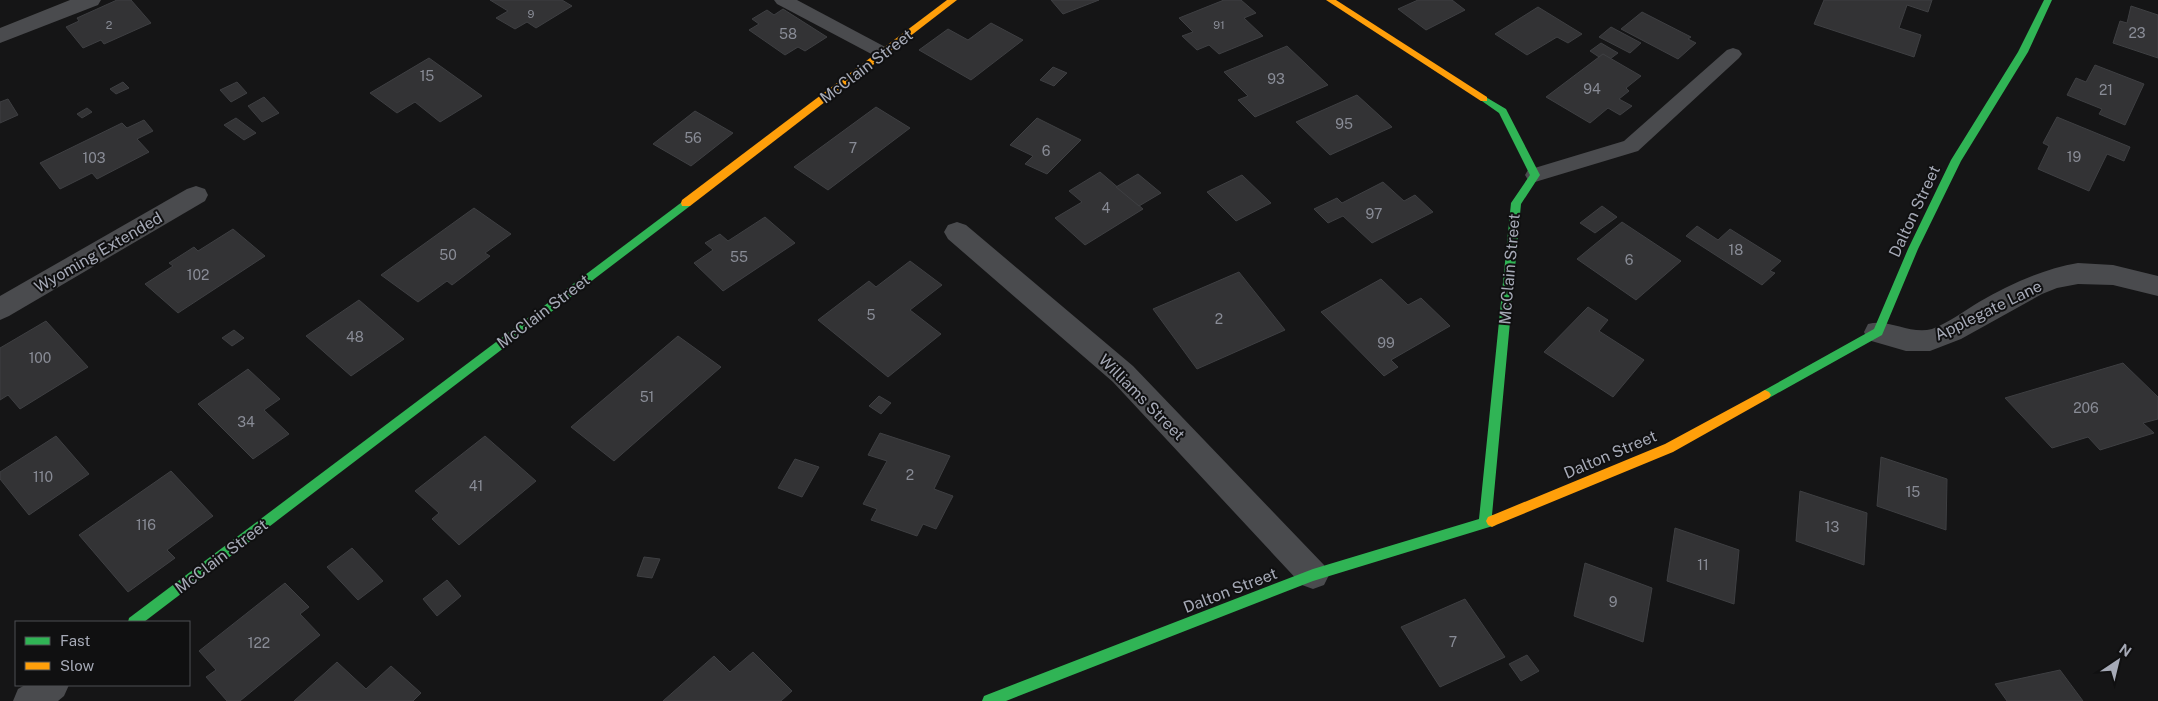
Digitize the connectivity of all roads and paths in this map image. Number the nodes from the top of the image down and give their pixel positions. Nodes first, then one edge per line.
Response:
1 (90, 0) edge
2 (783, 0) edge
3 (953, 0) edge
4 (1330, 0) edge
5 (2048, 0) edge
6 (0, 36) edge
7 (883, 53) junction
8 (1733, 54) dead end
9 (1535, 175) junction
10 (196, 195) dead end
11 (957, 232) dead end
12 (2158, 286) edge
13 (0, 309) edge
14 (1878, 332) junction
15 (1485, 524) junction
16 (1314, 575) junction
17 (135, 621) edge
18 (51, 686) edge
19 (30, 701) edge
20 (989, 701) edge

1 - 6 street
2 - 7 lane
3 - 7 street, McClain Street
4 - 9 street
5 - 14 street, Dalton Street
7 - 17 street, McClain Street
8 - 9 lane
9 - 15 street, McClain Street
10 - 13 street, Wyoming Extended
11 - 16 street, Williams Street
12 - 14 street, Applegate Lane
14 - 15 street, Dalton Street
15 - 16 street, Dalton Street
16 - 20 street, Dalton Street
18 - 19 street

